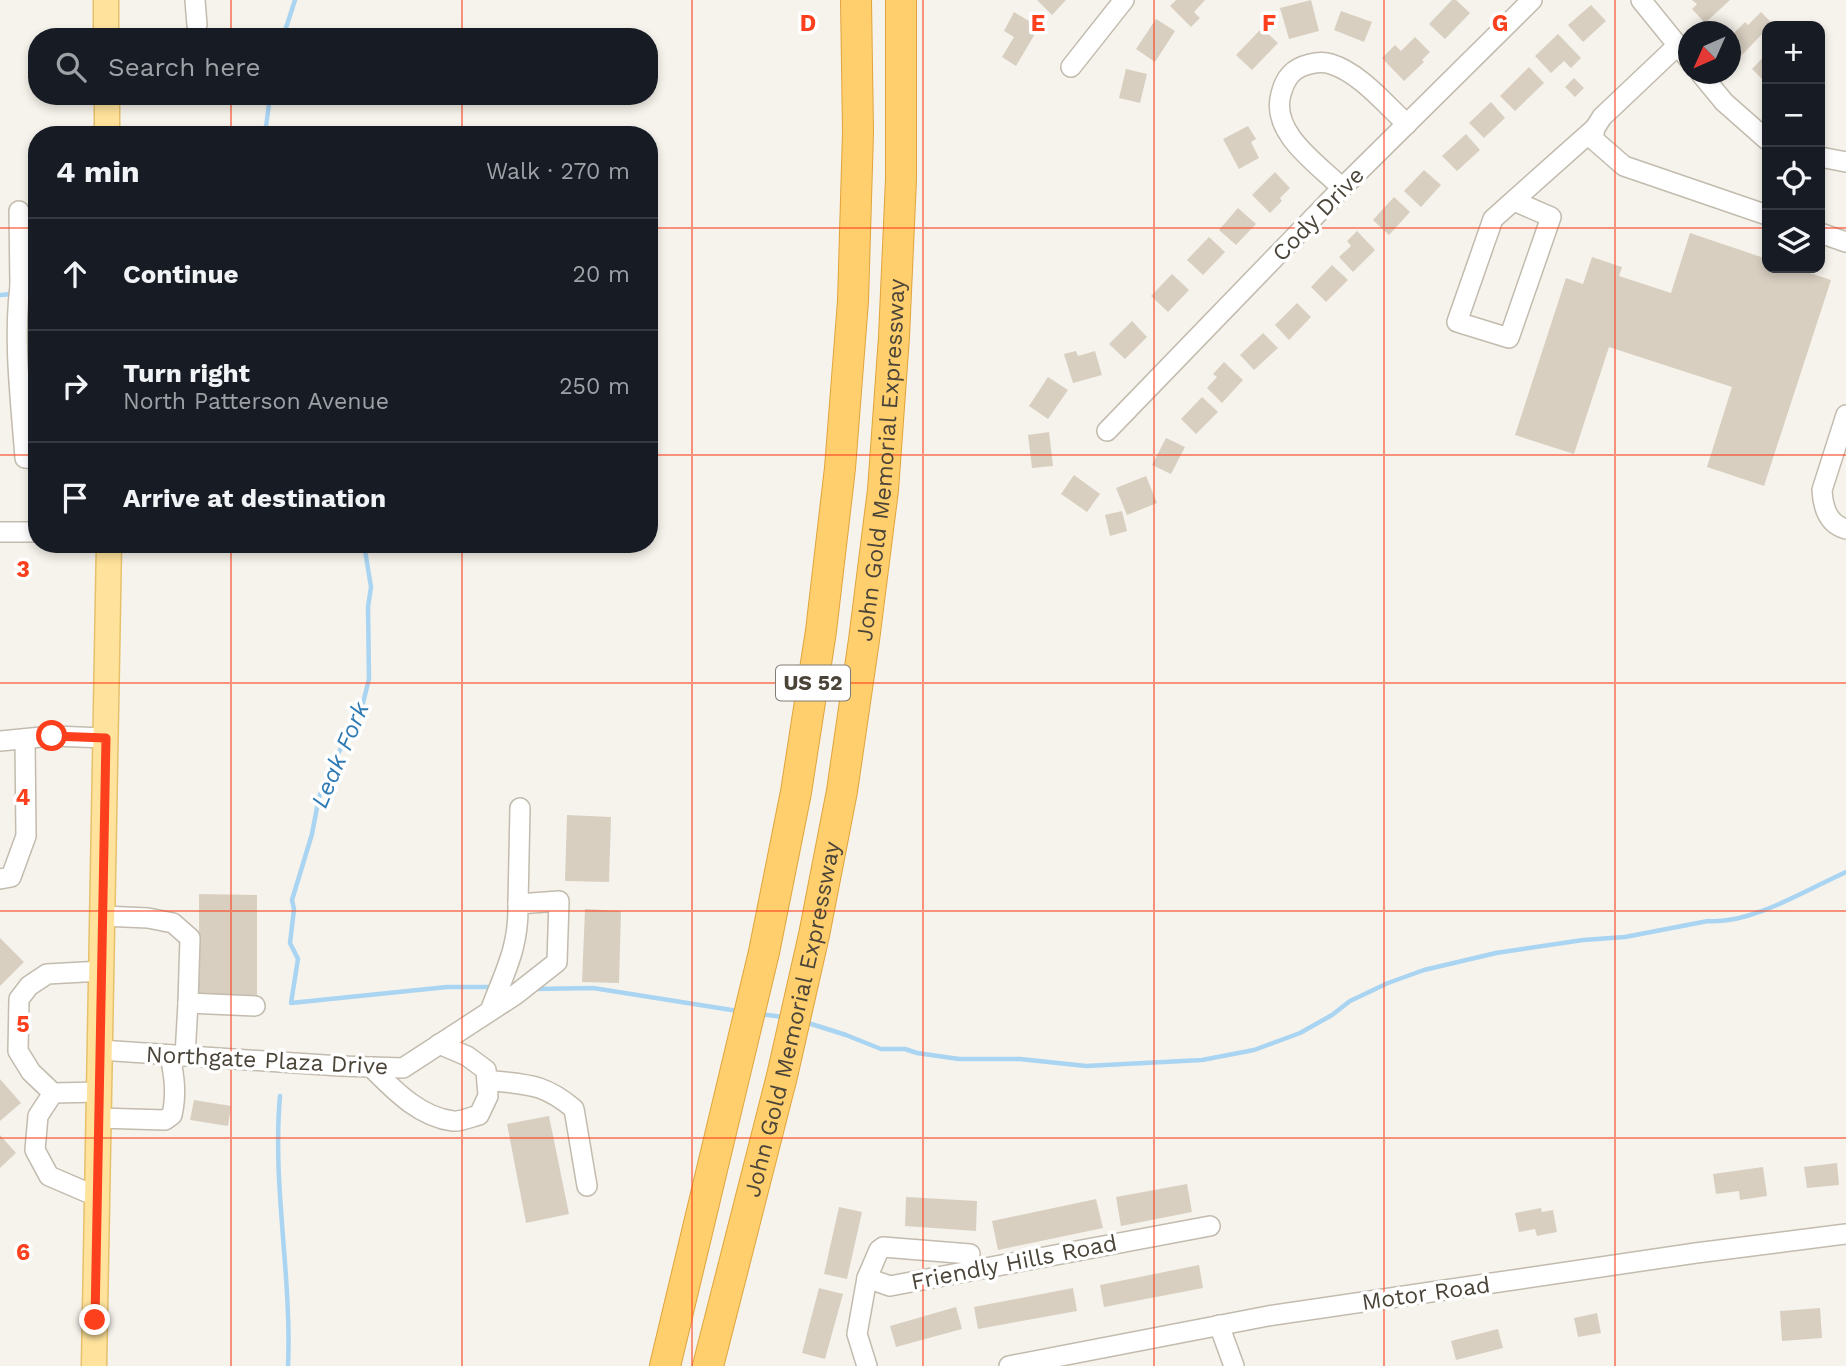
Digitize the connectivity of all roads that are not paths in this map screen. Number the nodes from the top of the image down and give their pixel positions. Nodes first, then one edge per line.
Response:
1 (106, 0) edge
2 (195, 0) edge
3 (856, 0) edge
4 (901, 0) edge
5 (1124, 0) edge
6 (1532, 0) edge
7 (1641, 0) edge
8 (197, 25) dead end
9 (106, 28) edge
10 (1678, 45) edge
11 (1678, 55) edge
12 (1071, 66) dead end
13 (1709, 84) edge
14 (107, 105) edge
15 (1407, 124) junction
16 (107, 126) edge
17 (1594, 133) junction
18 (1762, 138) edge
19 (1825, 158) edge
20 (1846, 162) edge
21 (1342, 188) junction
22 (1514, 201) junction
23 (19, 211) dead end
24 (1762, 213) edge
25 (1825, 235) edge
26 (1846, 242) edge
27 (28, 278) edge
28 (28, 294) edge
29 (1846, 415) edge
30 (1107, 431) dead end
31 (28, 458) edge
32 (1846, 529) edge
33 (28, 532) edge
34 (0, 533) edge
35 (109, 553) edge
36 (25, 738) junction
37 (106, 738) junction
38 (0, 740) edge
39 (520, 808) dead end
40 (0, 879) edge
41 (517, 904) junction
42 (102, 916) junction
43 (102, 971) junction
44 (188, 1003) junction
45 (255, 1006) dead end
46 (490, 1011) junction
47 (439, 1044) junction
48 (100, 1050) junction
49 (178, 1055) junction
50 (371, 1067) junction
51 (487, 1080) junction
52 (99, 1091) junction
53 (53, 1093) junction
54 (99, 1118) junction
55 (587, 1186) dead end
56 (98, 1197) junction
57 (1210, 1226) dead end
58 (1846, 1234) edge
59 (970, 1254) dead end
60 (867, 1278) junction
61 (1219, 1325) junction
62 (711, 1356) edge
63 (667, 1359) edge
64 (94, 1366) edge
65 (867, 1366) edge
66 (1009, 1366) edge
67 (1234, 1366) edge

1 - 9 main road
2 - 8 street
3 - 63 highway, John Gold Memorial Expressway / US 52
4 - 62 highway, John Gold Memorial Expressway / US 52
5 - 12 street
6 - 15 street, Cody Drive
7 - 10 street
11 - 17 street
13 - 18 street
14 - 16 main road
15 - 21 street, Cody Drive
15 - 21 street
17 - 22 street
17 - 24 street
19 - 20 street
21 - 30 street, Cody Drive
22 - 22 street
23 - 27 street
25 - 26 street
28 - 31 street
29 - 32 street
33 - 34 street
35 - 37 main road
36 - 37 street
36 - 38 street
36 - 40 street
37 - 42 main road
39 - 41 street
41 - 46 street
41 - 46 street, Northgate Plaza Drive
42 - 43 main road
42 - 44 street
43 - 48 main road
43 - 53 street
44 - 45 street
44 - 49 street
46 - 47 street, Northgate Plaza Drive
47 - 50 street, Northgate Plaza Drive
47 - 51 street
48 - 49 street, Northgate Plaza Drive
48 - 52 main road
49 - 50 street, Northgate Plaza Drive
49 - 54 street
50 - 51 street
51 - 55 street
52 - 53 street
52 - 54 main road
53 - 56 street
54 - 56 main road
56 - 64 main road
57 - 60 street, Friendly Hills Road
58 - 61 street, Motor Road
59 - 60 street
60 - 65 street
61 - 66 street, Motor Road
61 - 67 street

